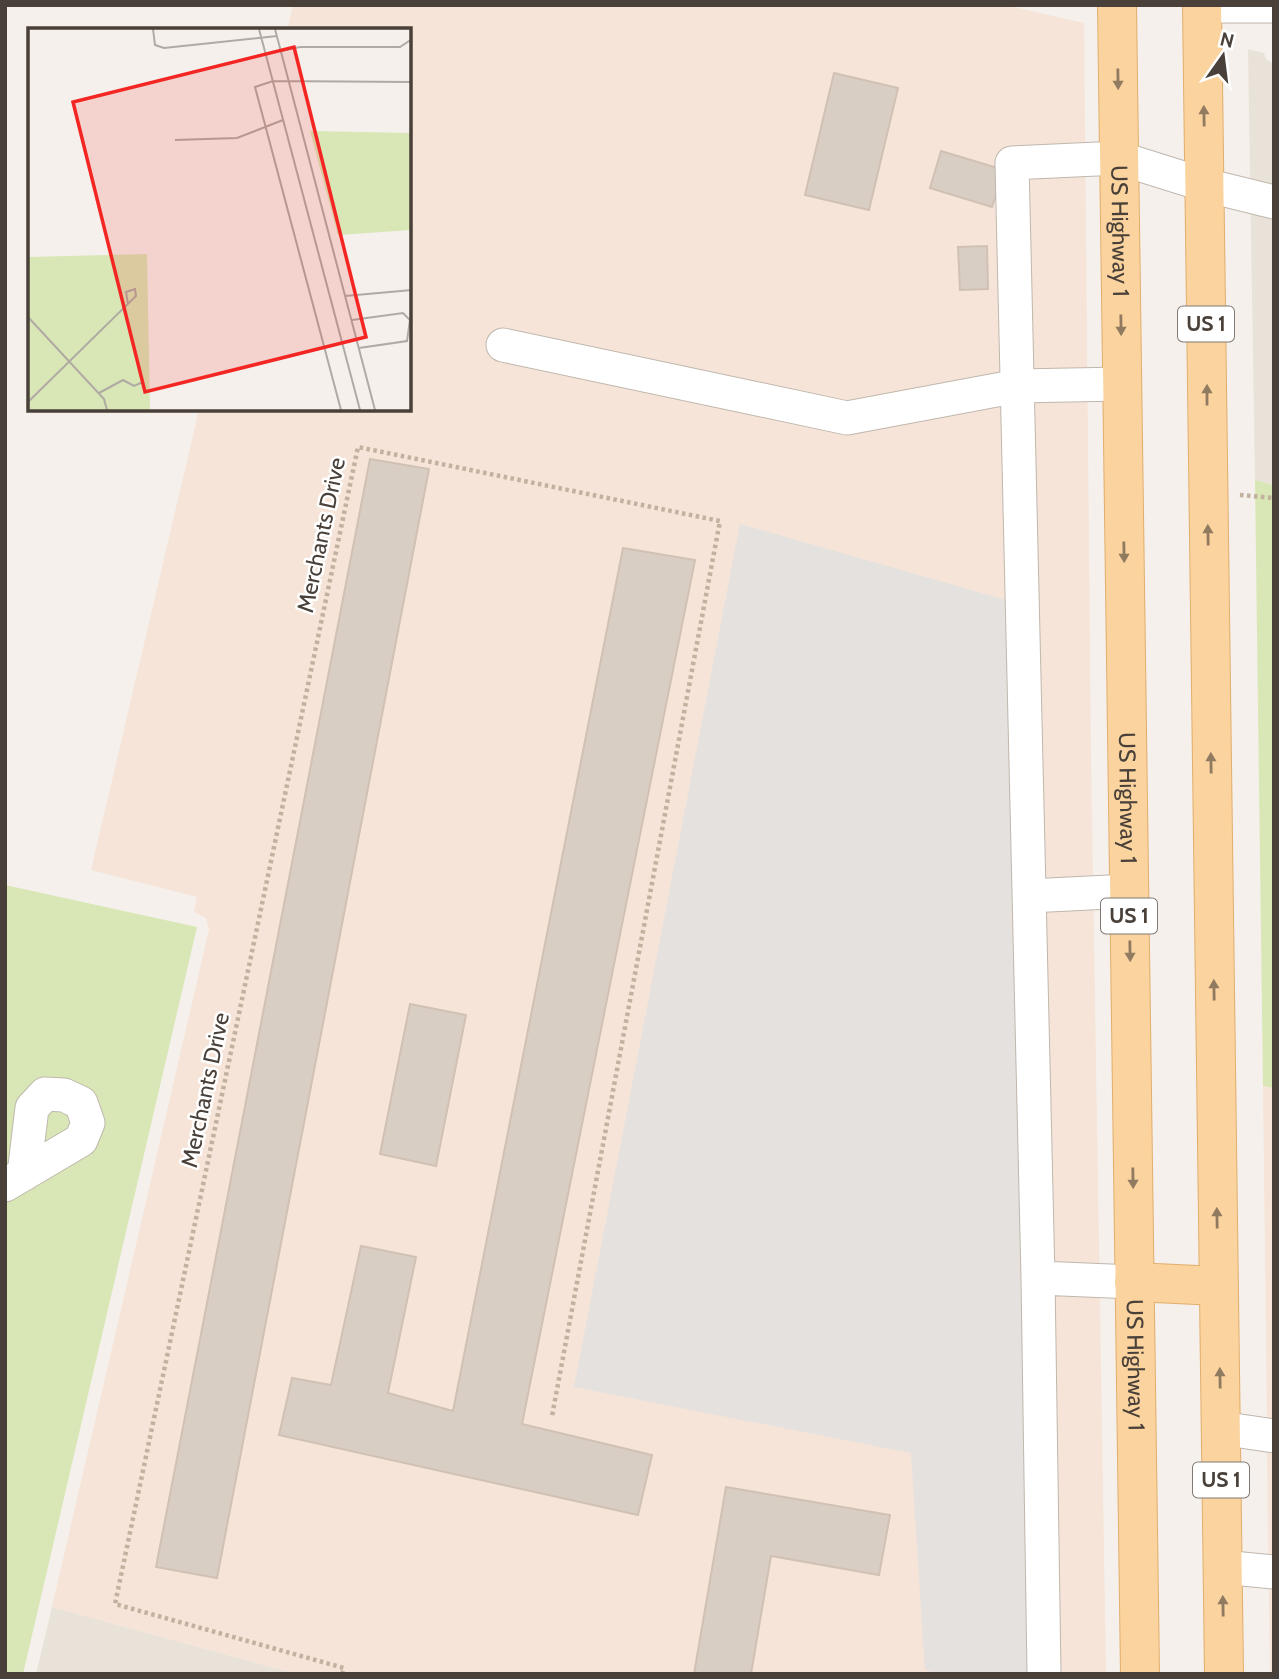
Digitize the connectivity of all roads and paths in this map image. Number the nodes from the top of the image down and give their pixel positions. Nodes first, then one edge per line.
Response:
1 (1117, 5) edge
2 (1202, 5) edge
3 (1274, 6) edge
4 (1119, 158) junction
5 (1205, 185) junction
6 (1274, 202) edge
7 (503, 345) dead end
8 (1122, 384) junction
9 (1018, 386) junction
10 (1129, 891) junction
11 (1029, 896) junction
12 (1038, 1278) junction
13 (1135, 1282) junction
14 (1218, 1286) junction
15 (552, 1416) dead end
16 (1220, 1428) junction
17 (1274, 1436) edge
18 (1222, 1567) junction
19 (1274, 1572) edge
20 (342, 1674) edge
21 (1044, 1674) edge
22 (1139, 1674) edge
23 (1224, 1674) edge

1 -> 4 main road, US Highway 1 / US 1
2 - 3 street
5 -> 2 main road, US 1
4 - 5 street
4 -> 8 main road, US Highway 1 / US 1
4 - 9 street
5 - 6 street
14 -> 5 main road, US 1
7 - 9 street
8 - 9 street
8 -> 10 main road, US Highway 1 / US 1
9 - 11 street
10 - 11 street
10 -> 13 main road, US Highway 1 / US 1
11 - 12 street
12 - 13 street
12 - 21 street
13 - 14 main road
13 - 22 main road, US Highway 1 / US 1
16 -> 14 main road, US 1
15 - 20 path, Merchants Drive
16 - 17 street
16 - 18 main road, US 1
18 - 19 street
23 -> 18 main road, US 1

